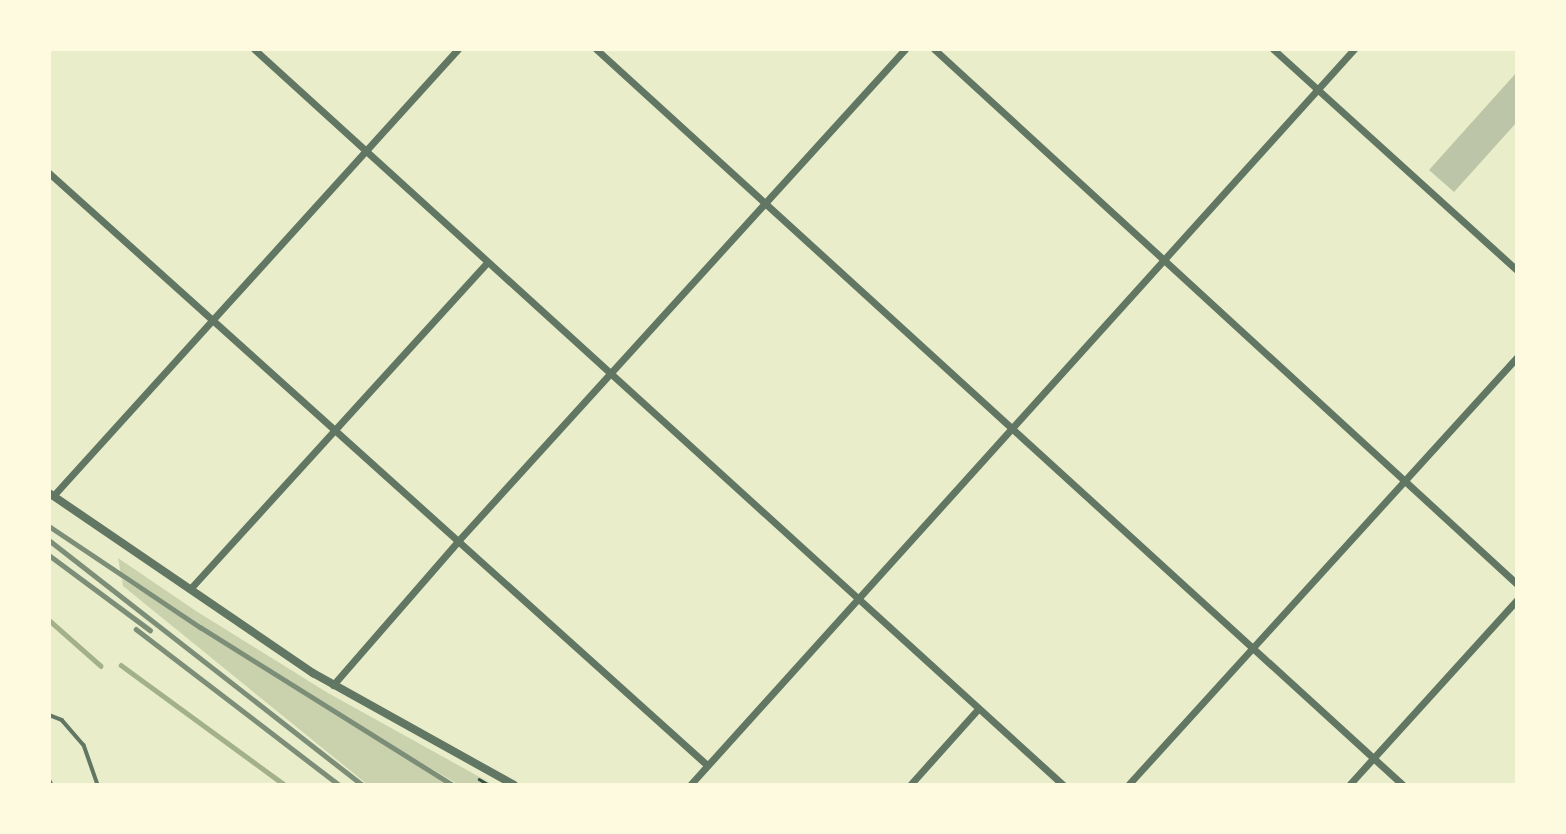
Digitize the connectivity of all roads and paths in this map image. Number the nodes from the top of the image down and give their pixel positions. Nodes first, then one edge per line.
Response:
1 (254, 49) edge
2 (458, 49) edge
3 (596, 49) edge
4 (905, 49) edge
5 (934, 49) edge
6 (1273, 49) edge
7 (1354, 49) edge
8 (1317, 90) junction
9 (367, 152) junction
10 (49, 173) edge
11 (764, 205) junction
12 (1164, 259) junction
13 (488, 262) junction
14 (1517, 270) edge
15 (212, 321) junction
16 (1517, 357) edge
17 (610, 374) junction
18 (1011, 430) junction
19 (335, 431) junction
20 (1405, 480) junction
21 (51, 495) edge
22 (458, 541) junction
23 (1517, 584) edge
24 (190, 589) junction
25 (858, 597) junction
26 (1517, 600) edge
27 (1252, 648) junction
28 (333, 685) junction
29 (978, 709) junction
30 (49, 715) edge
31 (1374, 757) junction
32 (707, 765) junction
33 (49, 779) edge
34 (52, 785) edge
35 (98, 785) edge
36 (514, 785) edge
37 (690, 785) edge
38 (910, 785) edge
39 (1063, 785) edge
40 (1128, 785) edge
41 (1349, 785) edge
42 (1404, 785) edge

1 - 9 street
2 - 9 street
3 - 11 street
4 - 11 street
5 - 12 street
6 - 8 street
7 - 8 street
8 - 12 street
8 - 14 street
9 - 13 street
9 - 15 street
10 - 15 street
11 - 17 street
11 - 18 street
12 - 18 street
12 - 20 street
13 - 17 street
13 - 19 street
15 - 19 street
15 - 21 street
16 - 20 street
17 - 22 street
17 - 25 street
18 - 25 street
18 - 27 street
19 - 22 street
19 - 24 street
20 - 23 street
20 - 27 street
21 - 24 street
22 - 28 street
22 - 32 street
24 - 28 street
25 - 29 street
25 - 32 street
26 - 31 street
27 - 31 street
27 - 40 street
28 - 36 street
29 - 38 street
29 - 39 street
30 - 35 lane
31 - 41 street
31 - 42 street
32 - 37 street
33 - 34 lane

